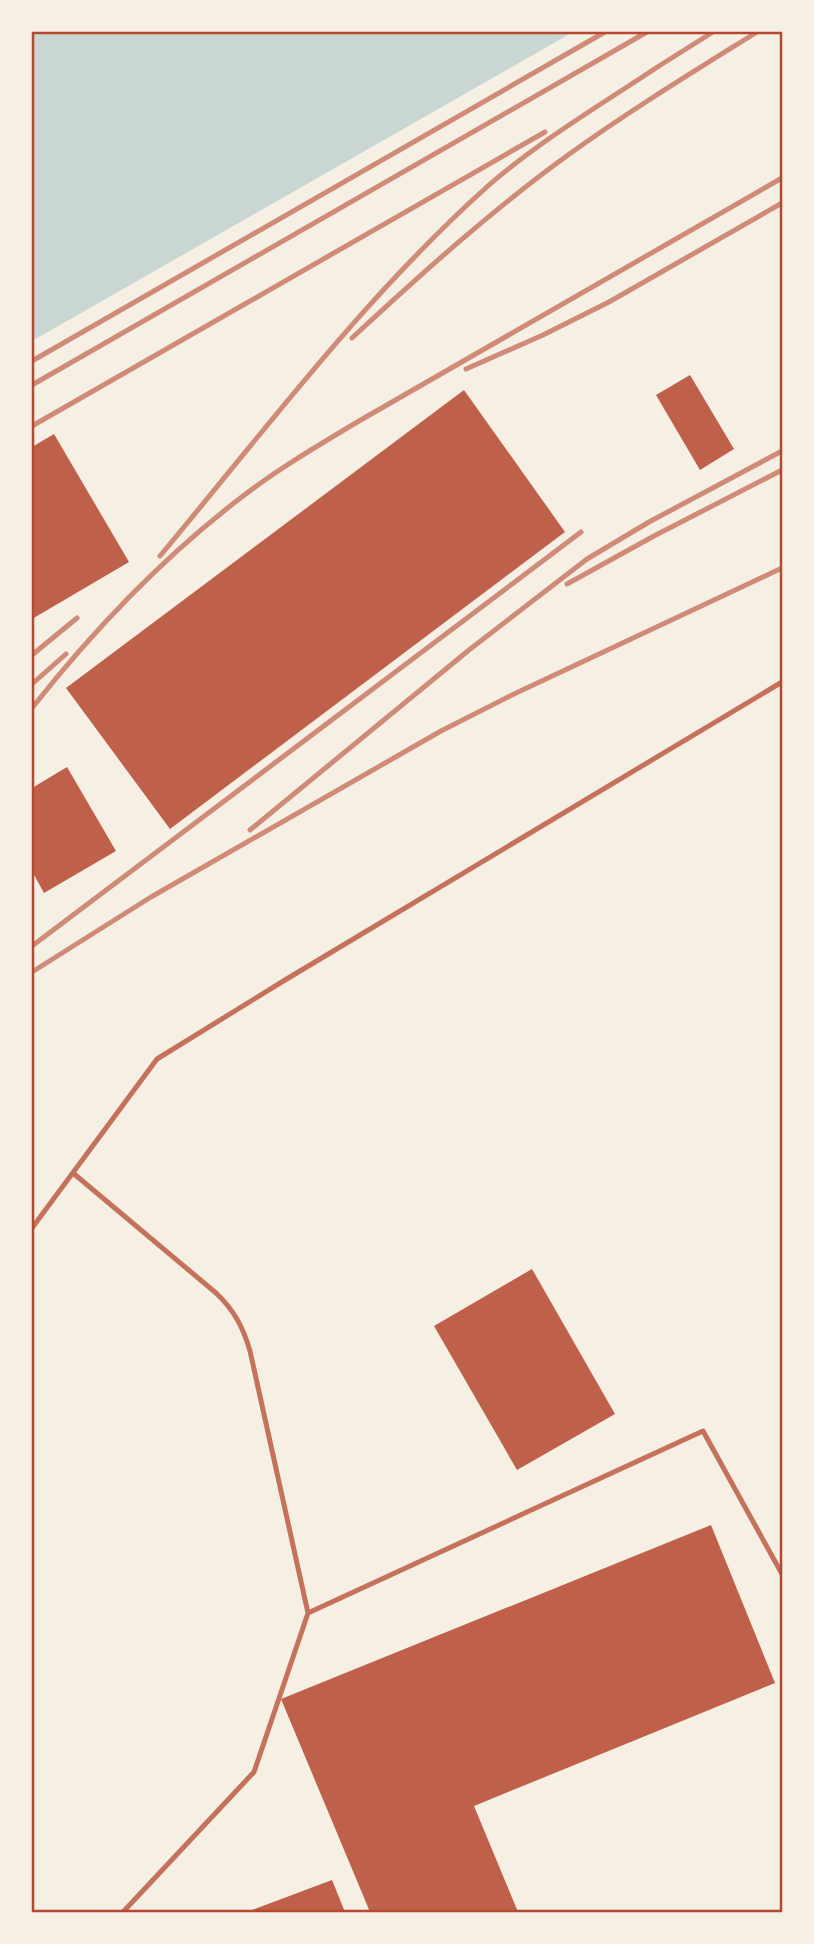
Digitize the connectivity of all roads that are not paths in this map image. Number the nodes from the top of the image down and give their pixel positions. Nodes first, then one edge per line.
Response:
1 (782, 682) edge
2 (73, 1172) junction
3 (32, 1228) edge
4 (782, 1574) edge
5 (308, 1613) junction
6 (123, 1913) edge

1 - 2 lane
2 - 3 lane
2 - 5 lane
4 - 5 lane
5 - 6 lane

